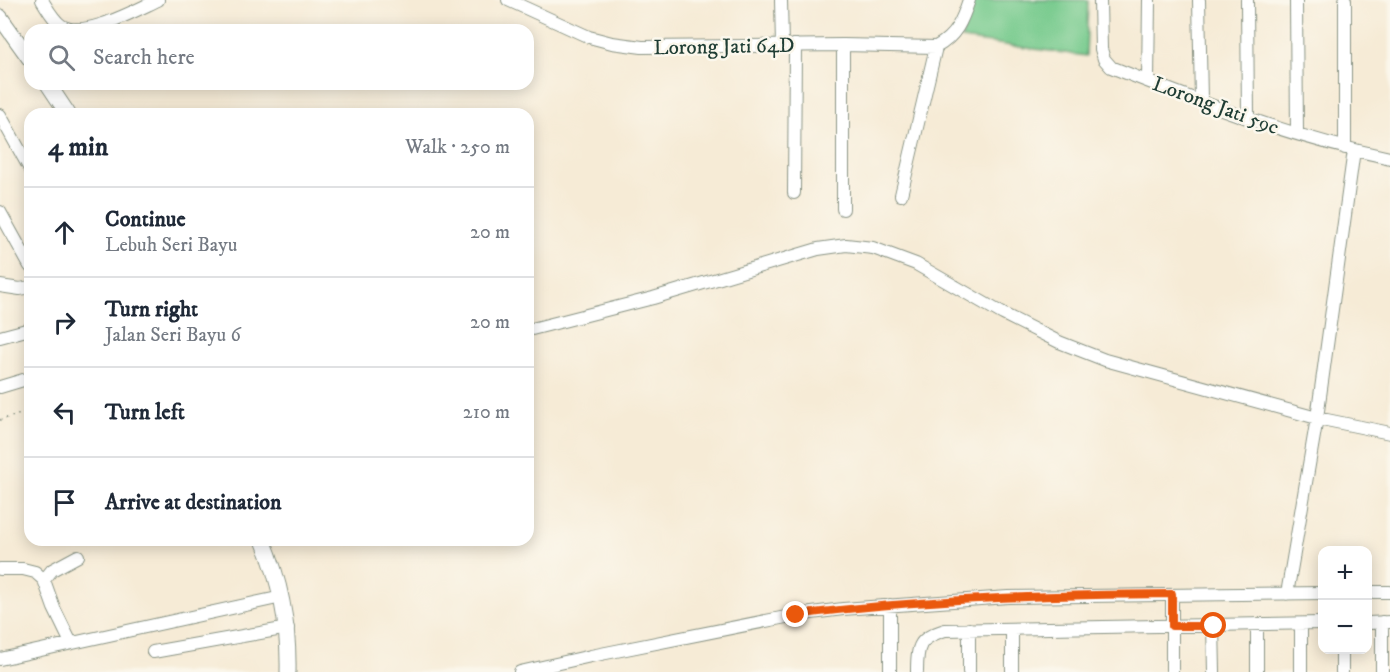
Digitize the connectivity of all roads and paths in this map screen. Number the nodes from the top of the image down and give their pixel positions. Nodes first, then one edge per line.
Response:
1 (42, 0) edge
2 (158, 0) edge
3 (508, 0) edge
4 (781, 0) edge
5 (969, 0) edge
6 (1100, 0) edge
7 (1149, 0) edge
8 (1199, 0) edge
9 (1247, 0) edge
10 (1296, 0) edge
11 (1344, 0) edge
12 (532, 5) edge
13 (0, 17) edge
14 (60, 24) edge
15 (101, 24) edge
16 (795, 45) junction
17 (843, 45) junction
18 (782, 46) junction
19 (936, 47) junction
20 (24, 51) edge
21 (1148, 81) junction
22 (52, 90) edge
23 (1201, 100) junction
24 (64, 108) edge
25 (0, 115) edge
26 (1248, 117) junction
27 (1297, 134) junction
28 (1350, 149) junction
29 (24, 158) edge
30 (1390, 158) edge
31 (794, 193) dead end
32 (901, 195) dead end
33 (843, 209) dead end
34 (0, 212) edge
35 (24, 255) edge
36 (0, 287) edge
37 (24, 288) edge
38 (534, 328) edge
39 (24, 331) edge
40 (0, 337) edge
41 (24, 380) edge
42 (0, 387) edge
43 (24, 413) edge
44 (1317, 418) junction
45 (0, 420) edge
46 (1390, 433) edge
47 (265, 546) edge
48 (78, 556) dead end
49 (0, 569) edge
50 (44, 579) junction
51 (1372, 592) edge
52 (1390, 592) edge
53 (1318, 593) edge
54 (1172, 594) junction
55 (1287, 594) junction
56 (282, 597) junction
57 (890, 605) junction
58 (1386, 622) edge
59 (1318, 623) edge
60 (1257, 624) junction
61 (1301, 624) junction
62 (1172, 626) junction
63 (1214, 626) junction
64 (288, 628) junction
65 (969, 629) junction
66 (1012, 629) junction
67 (71, 643) junction
68 (153, 652) dead end
69 (1342, 654) edge
70 (0, 659) edge
71 (288, 672) edge
72 (520, 672) edge
73 (890, 672) edge
74 (917, 672) edge
75 (969, 672) edge
76 (1012, 672) edge
77 (1172, 672) edge
78 (1214, 672) edge
79 (1257, 672) edge
80 (1301, 672) edge
81 (1342, 672) edge
82 (1382, 672) edge

1 - 14 street
2 - 15 street
3 - 12 street, Lorong Jati 64D
4 - 18 street
5 - 19 street, Lorong Jati 64D
6 - 21 street, Lorong Jati 59c
7 - 21 street
8 - 23 street
9 - 26 street
10 - 27 street
11 - 28 street
12 - 18 street, Lorong Jati 64D
13 - 20 main road
16 - 17 street, Lorong Jati 64D
16 - 18 street, Lorong Jati 64D
16 - 31 street
17 - 19 street, Lorong Jati 64D
17 - 33 street
19 - 32 street
21 - 23 street, Lorong Jati 59c
22 - 24 main road
23 - 26 street, Lorong Jati 59c
25 - 29 street
26 - 27 street, Lorong Jati 59c
27 - 28 street, Lorong Jati 59c
28 - 30 street, Lorong Jati 59c
28 - 44 street
34 - 35 street
36 - 37 street
38 - 44 street
39 - 40 street
41 - 42 street
43 - 45 path
44 - 46 street
44 - 55 street
47 - 56 main road
48 - 50 street
49 - 50 street
50 - 67 street
51 - 52 street
53 - 55 street
54 - 55 street
54 - 57 street
54 - 62 street
56 - 64 main road
56 - 67 street
57 - 72 street
57 - 73 street
58 - 82 street
59 - 61 street
60 - 61 street
60 - 63 street
60 - 79 street
61 - 80 street
62 - 63 street
62 - 66 street
62 - 77 street
63 - 78 street
64 - 68 street
64 - 71 main road
65 - 66 street
65 - 74 street
65 - 75 street
66 - 76 street
67 - 70 street
69 - 81 street

